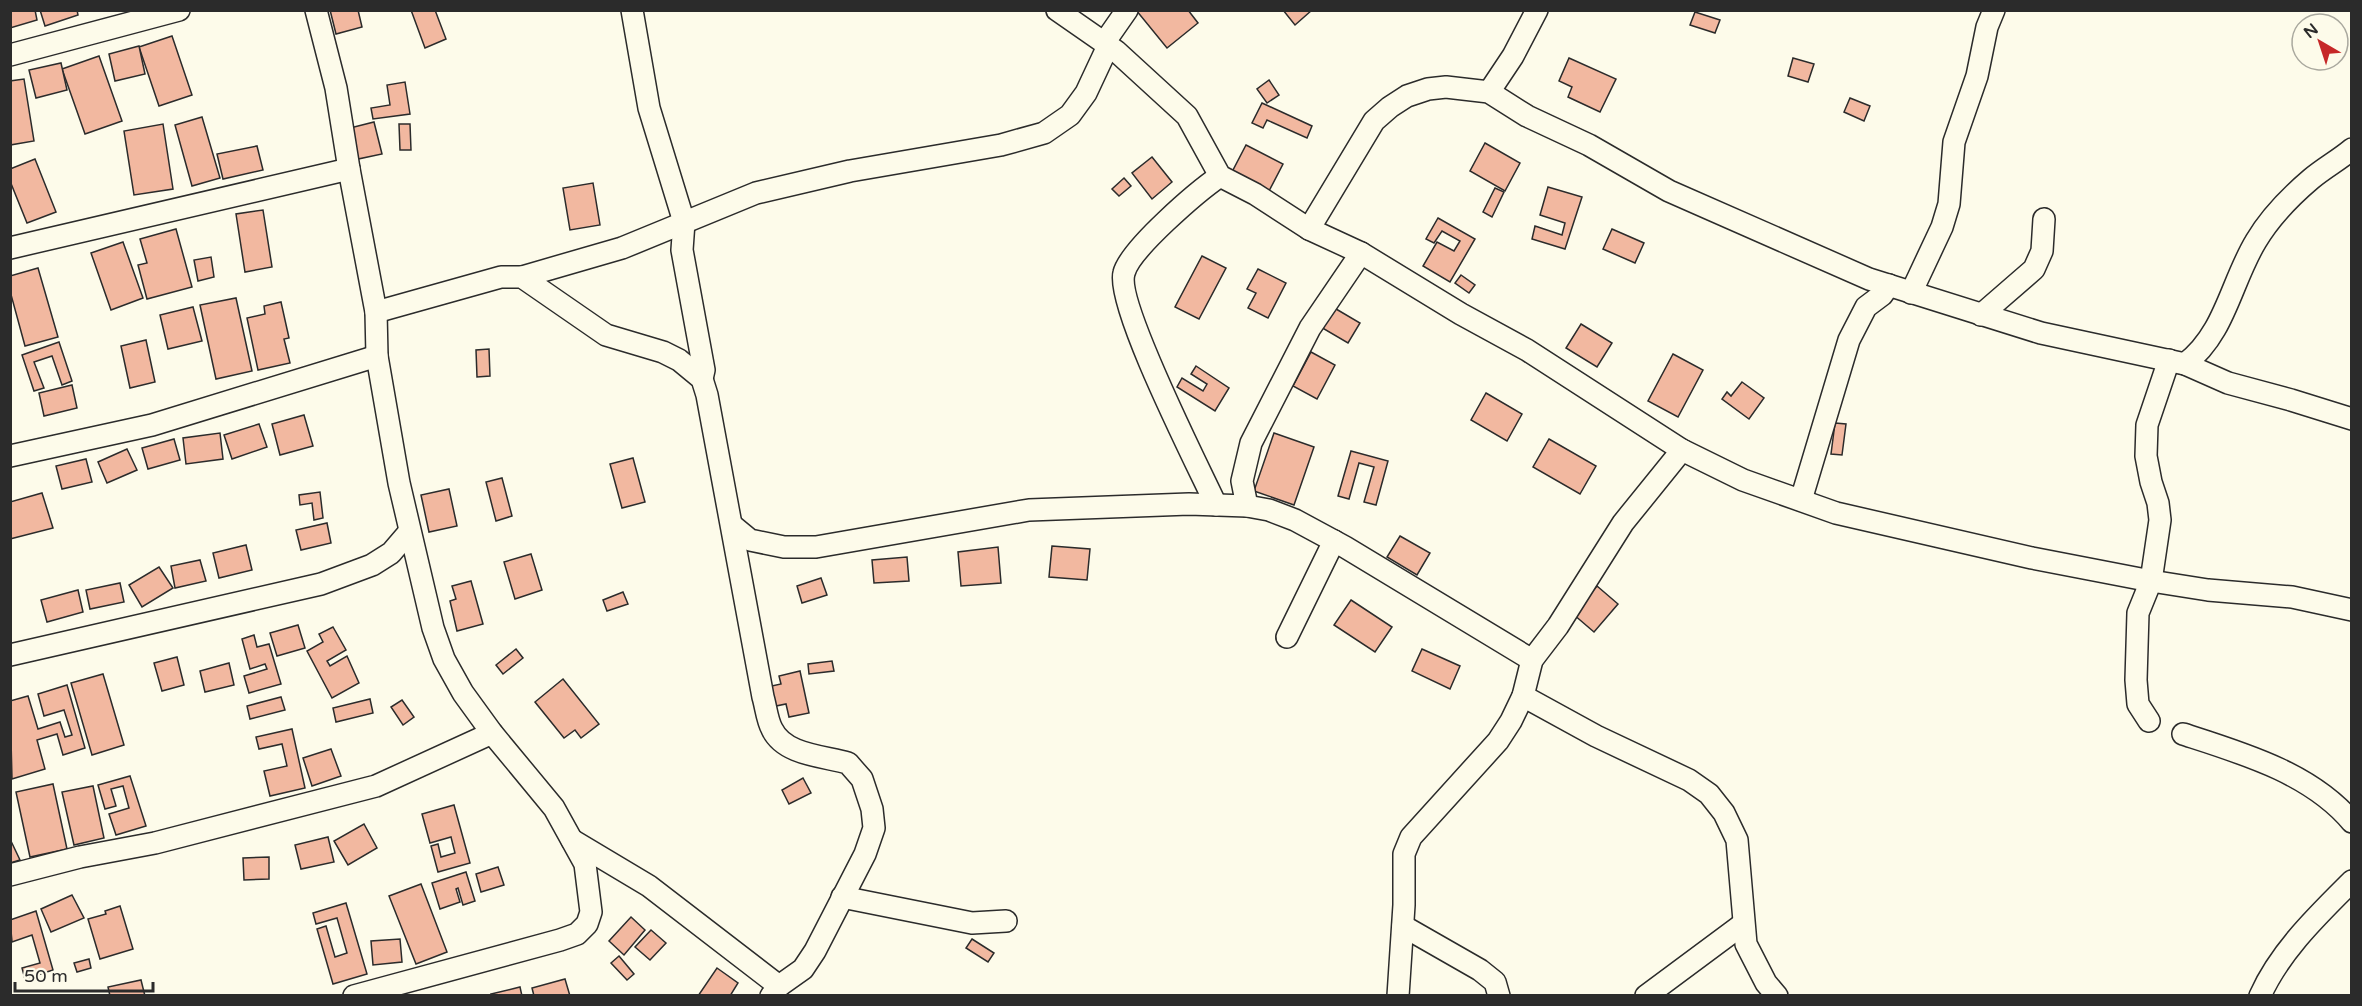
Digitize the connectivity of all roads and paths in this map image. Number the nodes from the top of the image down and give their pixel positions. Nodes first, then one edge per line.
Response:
1 (179, 10) edge
2 (316, 10) edge
3 (632, 10) edge
4 (1057, 10) edge
5 (1127, 10) edge
6 (1537, 10) edge
7 (1994, 10) edge
8 (1106, 45) junction
9 (10, 55) edge
10 (1489, 92) junction
11 (2352, 149) edge
12 (349, 169) junction
13 (1220, 176) junction
14 (2043, 219) dead end
15 (684, 222) junction
16 (1309, 229) junction
17 (10, 248) edge
18 (1361, 253) junction
19 (522, 277) junction
20 (1888, 285) junction
21 (1911, 293) junction
22 (376, 312) junction
23 (1981, 315) junction
24 (376, 356) junction
25 (2177, 362) junction
26 (702, 380) junction
27 (2352, 419) edge
28 (1682, 450) junction
29 (10, 456) edge
30 (1801, 501) junction
31 (1216, 505) junction
32 (1247, 506) junction
33 (733, 526) junction
34 (409, 532) junction
35 (1334, 541) junction
36 (2151, 581) junction
37 (2352, 610) edge
38 (1287, 636) dead end
39 (10, 655) edge
40 (1532, 660) junction
41 (1522, 696) junction
42 (2149, 721) dead end
43 (492, 734) junction
44 (2183, 734) dead end
45 (2352, 822) edge
46 (572, 839) junction
47 (10, 875) edge
48 (2352, 881) edge
49 (842, 897) junction
50 (1006, 921) dead end
51 (1743, 924) junction
52 (1403, 926) junction
53 (775, 991) edge
54 (354, 996) edge
55 (1398, 996) edge
56 (1499, 996) edge
57 (1646, 996) edge
58 (1777, 996) edge
59 (2260, 996) edge

1 - 9 street
2 - 12 street
3 - 15 street
4 - 8 street
5 - 8 street
6 - 10 street
7 - 21 street
8 - 13 street
8 - 15 street
10 - 16 street
10 - 20 street
11 - 25 street
12 - 17 street
12 - 22 street
13 - 16 street
13 - 31 street
14 - 23 street
15 - 19 street
15 - 26 street
16 - 18 street
18 - 28 street
18 - 32 street
19 - 22 street
19 - 26 street
20 - 21 street
20 - 30 street
21 - 23 street
22 - 24 street
23 - 25 street
24 - 29 street
24 - 34 street
25 - 27 street
25 - 36 street
26 - 33 street
28 - 30 street
28 - 40 street
30 - 36 street
31 - 32 street
31 - 33 street
32 - 35 street
33 - 49 street
34 - 39 street
34 - 43 street
35 - 38 street
35 - 40 street
36 - 37 street
36 - 42 street
40 - 41 street
41 - 51 street
41 - 52 street
43 - 46 street
43 - 47 street
44 - 45 street
46 - 53 street
46 - 54 street
48 - 59 street
49 - 50 street
49 - 53 street
51 - 57 street
51 - 58 street
52 - 55 street
52 - 56 street

